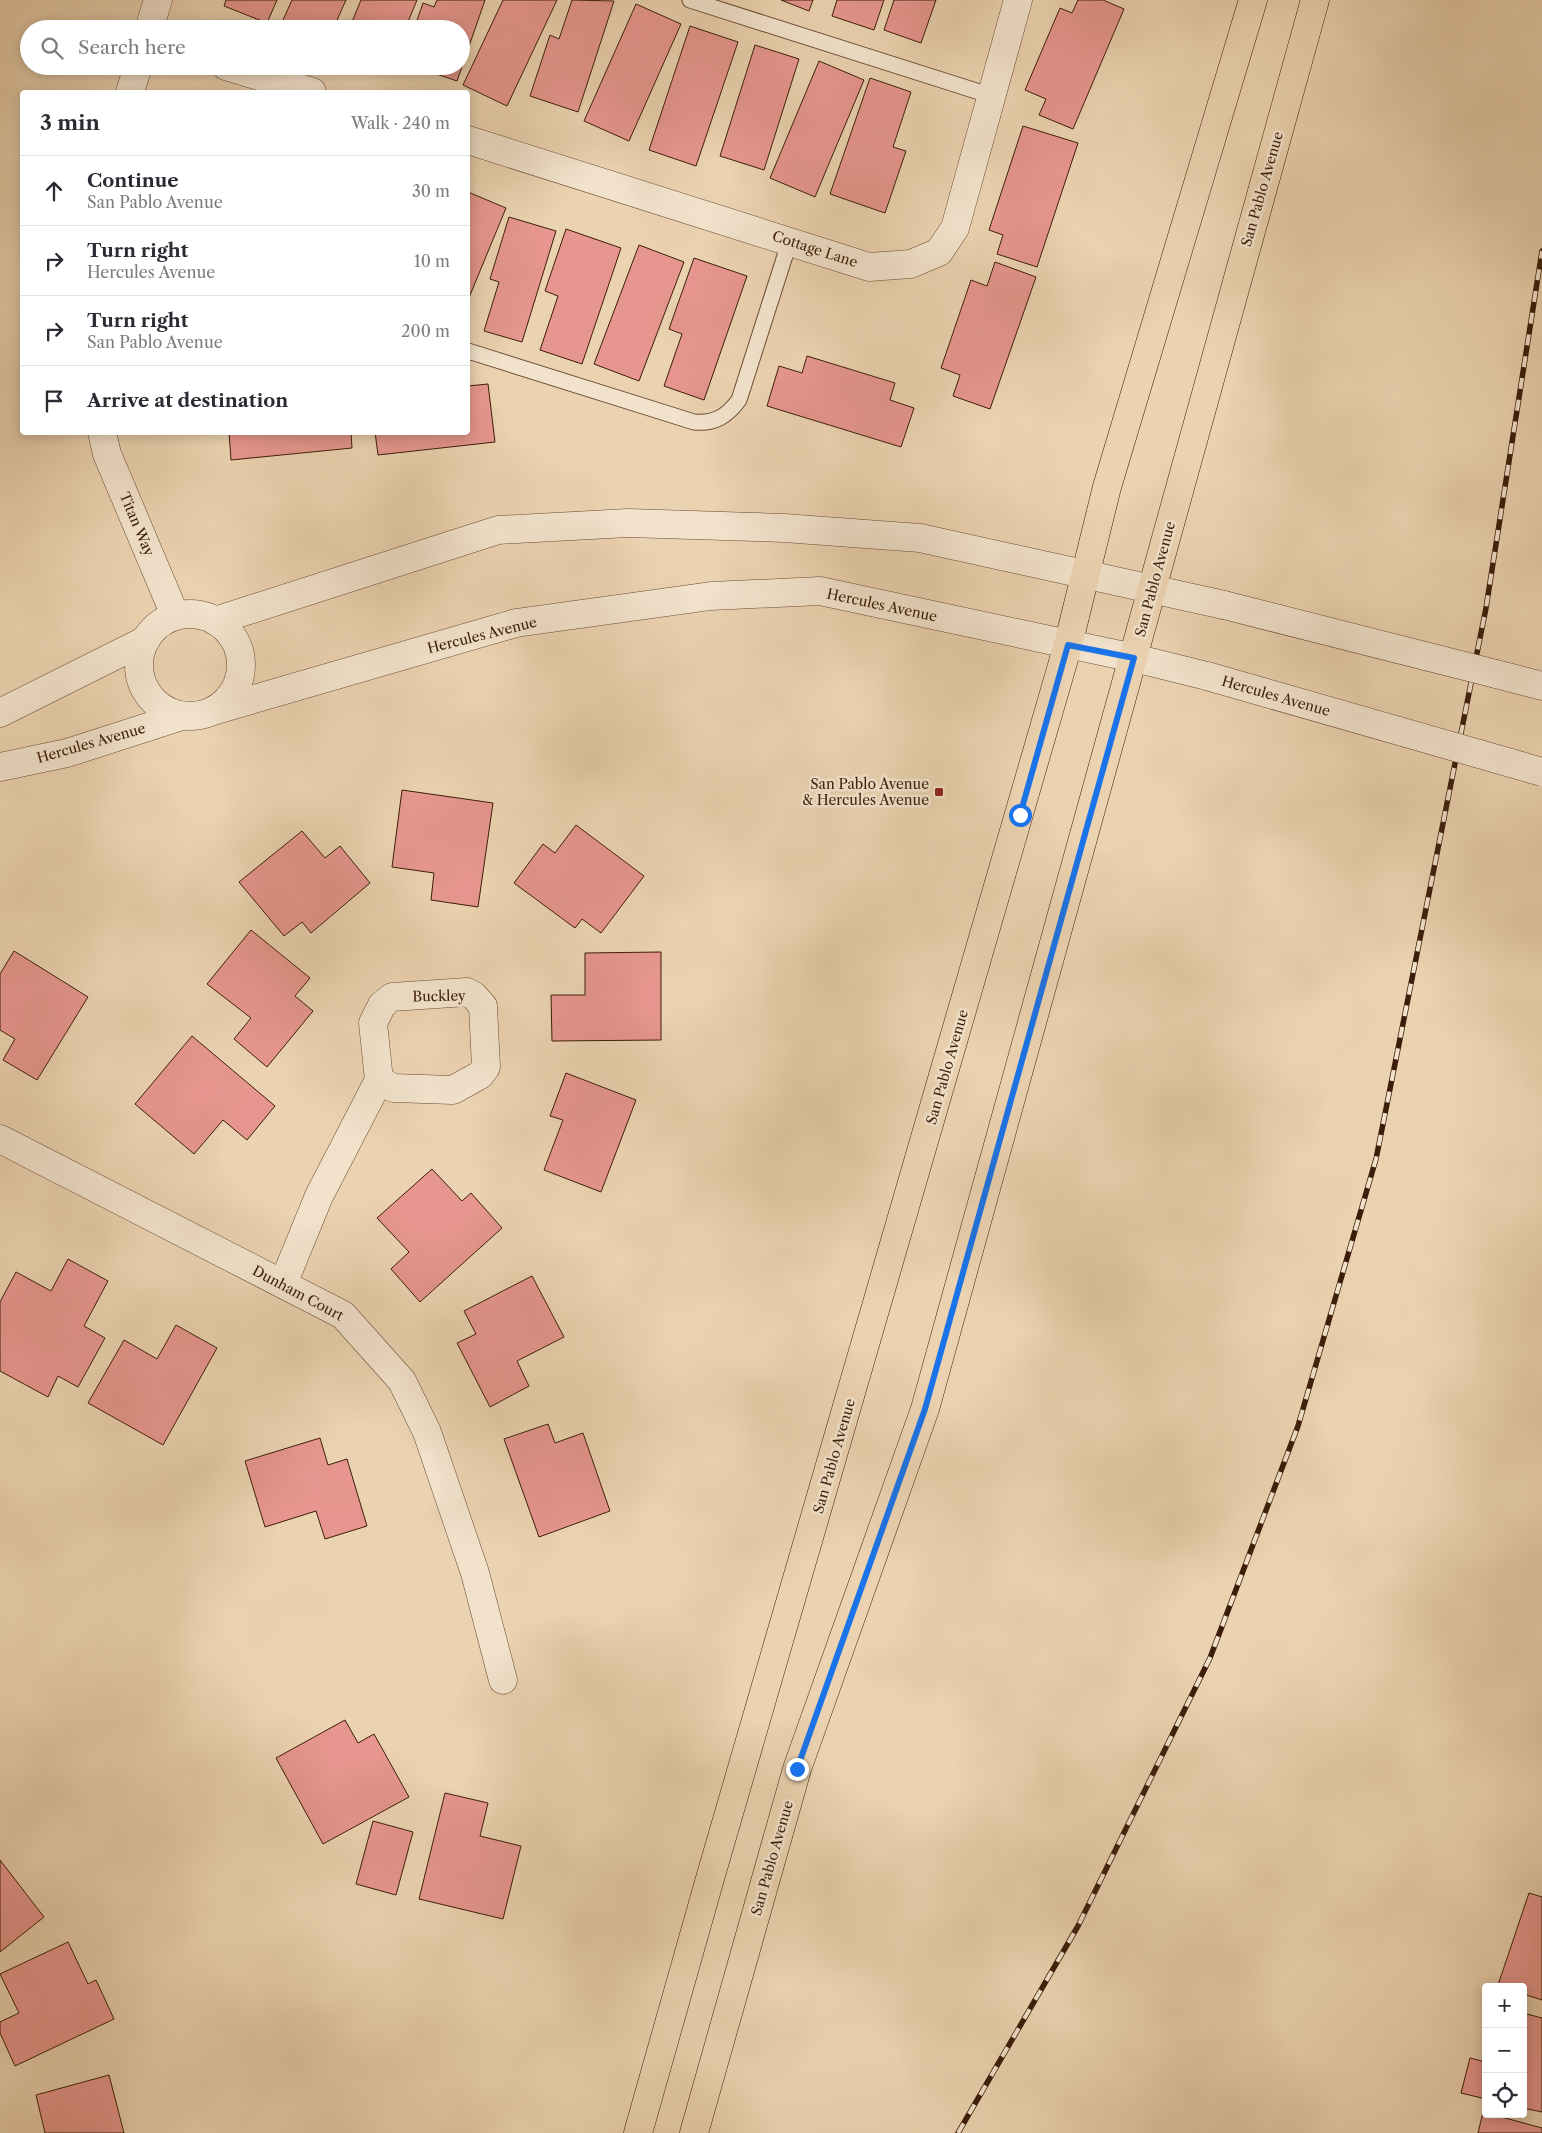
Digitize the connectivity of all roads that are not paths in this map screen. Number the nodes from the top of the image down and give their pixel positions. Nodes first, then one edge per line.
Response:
1 (158, 0) edge
2 (690, 0) edge
3 (1018, 0) edge
4 (1253, 0) edge
5 (1315, 0) edge
6 (152, 20) edge
7 (135, 75) edge
8 (256, 75) edge
9 (131, 90) edge
10 (305, 90) edge
11 (992, 96) junction
12 (470, 141) edge
13 (790, 240) junction
14 (470, 352) edge
15 (103, 435) edge
16 (1085, 572) junction
17 (1151, 588) junction
18 (175, 615) junction
19 (215, 621) junction
20 (146, 640) junction
21 (1068, 645) junction
22 (1134, 658) junction
23 (1542, 686) edge
24 (216, 710) junction
25 (0, 713) edge
26 (182, 716) junction
27 (0, 767) edge
28 (1542, 772) edge
29 (379, 1080) junction
30 (0, 1139) edge
31 (283, 1284) junction
32 (503, 1680) dead end
33 (638, 2133) edge
34 (694, 2133) edge

1 - 6 street
2 - 11 lane
3 - 11 street, Cottage Lane
4 - 16 main road, San Pablo Avenue
5 - 17 main road, San Pablo Avenue
7 - 9 street
8 - 10 street
11 - 13 street, Cottage Lane
12 - 13 street, Cottage Lane
13 - 14 lane
15 - 18 street, Titan Way
16 - 17 street
16 - 19 street
16 - 21 main road, San Pablo Avenue
17 - 22 main road, San Pablo Avenue
17 - 23 street, bridge
18 - 19 street
18 - 20 street
19 - 24 street
20 - 25 street
20 - 26 street
21 - 22 street, Hercules Avenue
21 - 24 street, Hercules Avenue
21 - 33 main road, San Pablo Avenue
22 - 28 street, Hercules Avenue, bridge
22 - 34 main road, San Pablo Avenue
24 - 26 street
26 - 27 street, Hercules Avenue
29 - 29 street, Buckley
29 - 31 street
30 - 31 street, Dunham Court
31 - 32 street, Dunham Court

